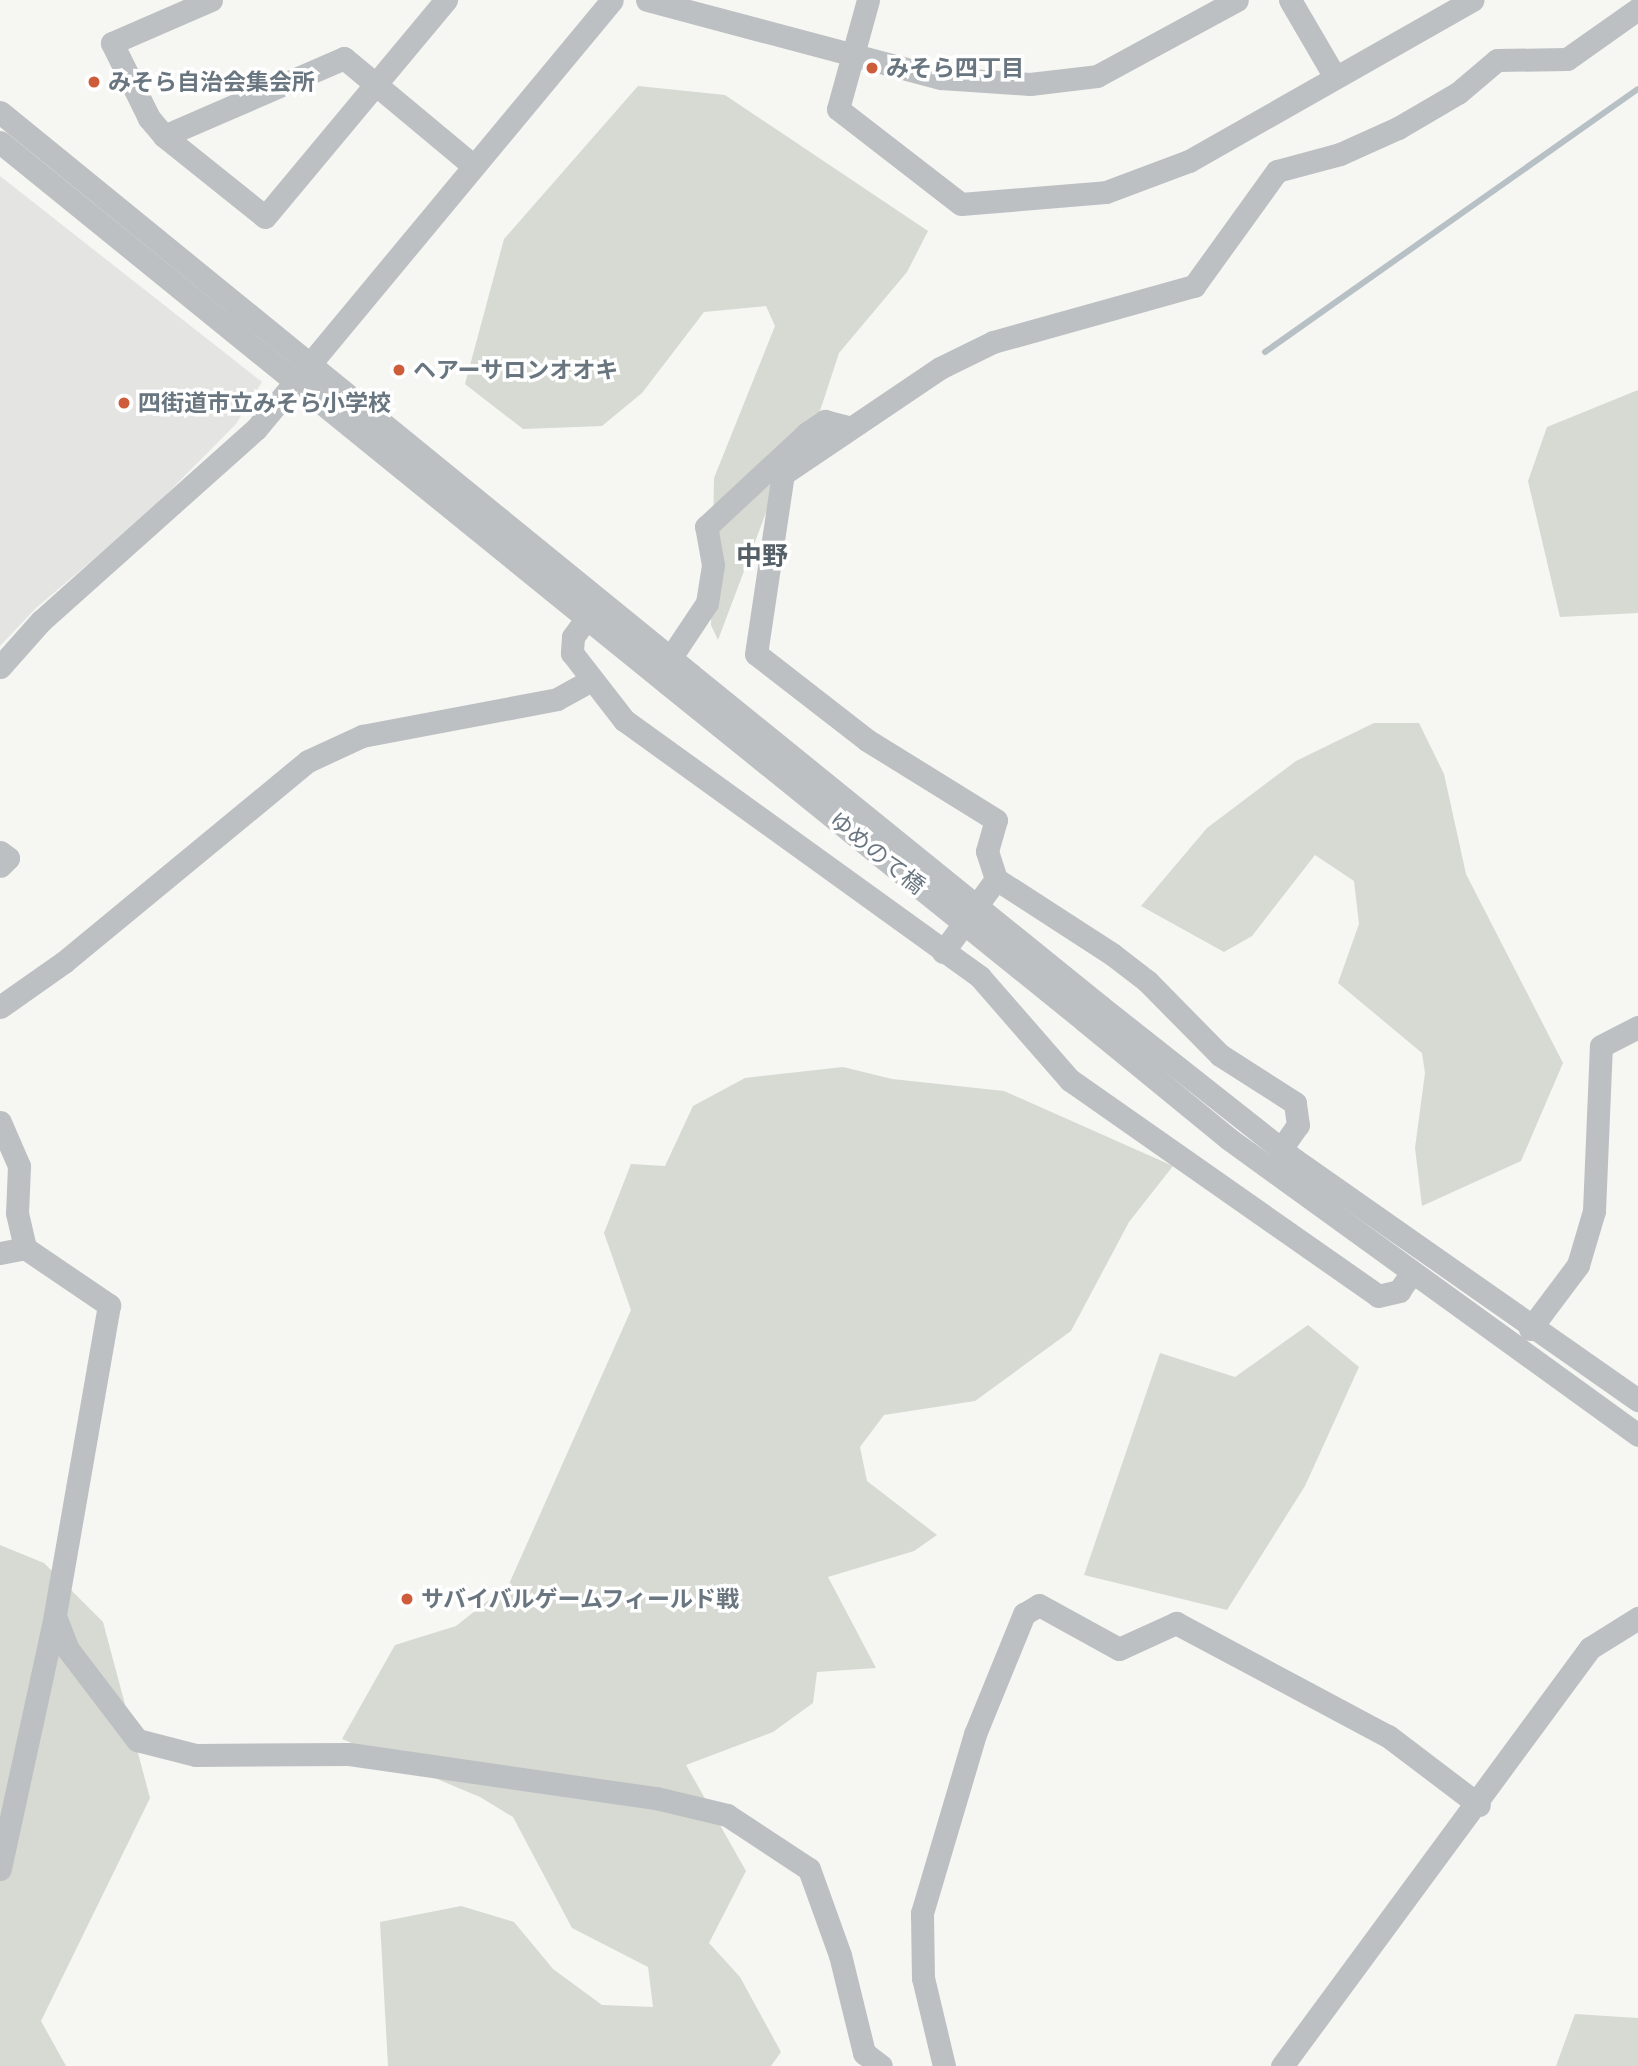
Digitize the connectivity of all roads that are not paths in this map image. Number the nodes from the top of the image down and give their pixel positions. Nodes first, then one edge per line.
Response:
1 (211, 0) edge
2 (446, 0) edge
3 (612, 0) edge
4 (647, 0) edge
5 (868, 0) edge
6 (1237, 0) edge
7 (1290, 0) edge
8 (1472, 0) edge
9 (1638, 9) edge
10 (853, 54) junction
11 (1335, 77) junction
12 (376, 85) junction
13 (0, 112) edge
14 (164, 136) junction
15 (0, 142) edge
16 (471, 164) junction
17 (312, 363) junction
18 (293, 385) junction
19 (847, 428) junction
20 (586, 619) junction
21 (670, 657) junction
22 (0, 667) edge
23 (590, 681) junction
24 (0, 852) edge
25 (0, 866) edge
26 (996, 879) junction
27 (943, 952) junction
28 (0, 1007) edge
29 (1093, 1013) junction
30 (1638, 1027) edge
31 (0, 1122) edge
32 (1281, 1149) junction
33 (25, 1248) junction
34 (0, 1253) edge
35 (1411, 1274) junction
36 (1530, 1329) junction
37 (1638, 1400) edge
38 (1638, 1435) edge
39 (55, 1616) junction
40 (1638, 1618) edge
41 (1479, 1805) junction
42 (0, 1869) edge
43 (881, 2066) edge
44 (944, 2066) edge
45 (1282, 2066) edge

1 - 14 street
2 - 12 street
3 - 16 street
4 - 10 street
5 - 10 street
6 - 10 street
7 - 11 street
8 - 11 street
9 - 19 street
10 - 11 street
12 - 14 street
12 - 14 street
12 - 16 street
13 - 17 street, ゆめのて橋
15 - 18 street, ゆめのて橋
16 - 17 street
17 - 18 street
17 - 21 street, ゆめのて橋
18 - 20 street, ゆめのて橋
18 - 22 street
19 - 21 street
19 - 26 street
20 - 23 street
20 - 29 street, ゆめのて橋, bridge
21 - 29 street, ゆめのて橋, bridge
23 - 27 street
23 - 28 street
24 - 25 street
26 - 27 street
26 - 32 street
27 - 35 street
29 - 32 street
29 - 35 street
30 - 36 street
31 - 33 street
32 - 36 street
33 - 34 street
33 - 39 street
35 - 38 street
36 - 37 street
39 - 42 street
39 - 43 street
40 - 41 street
41 - 44 street
41 - 45 street

